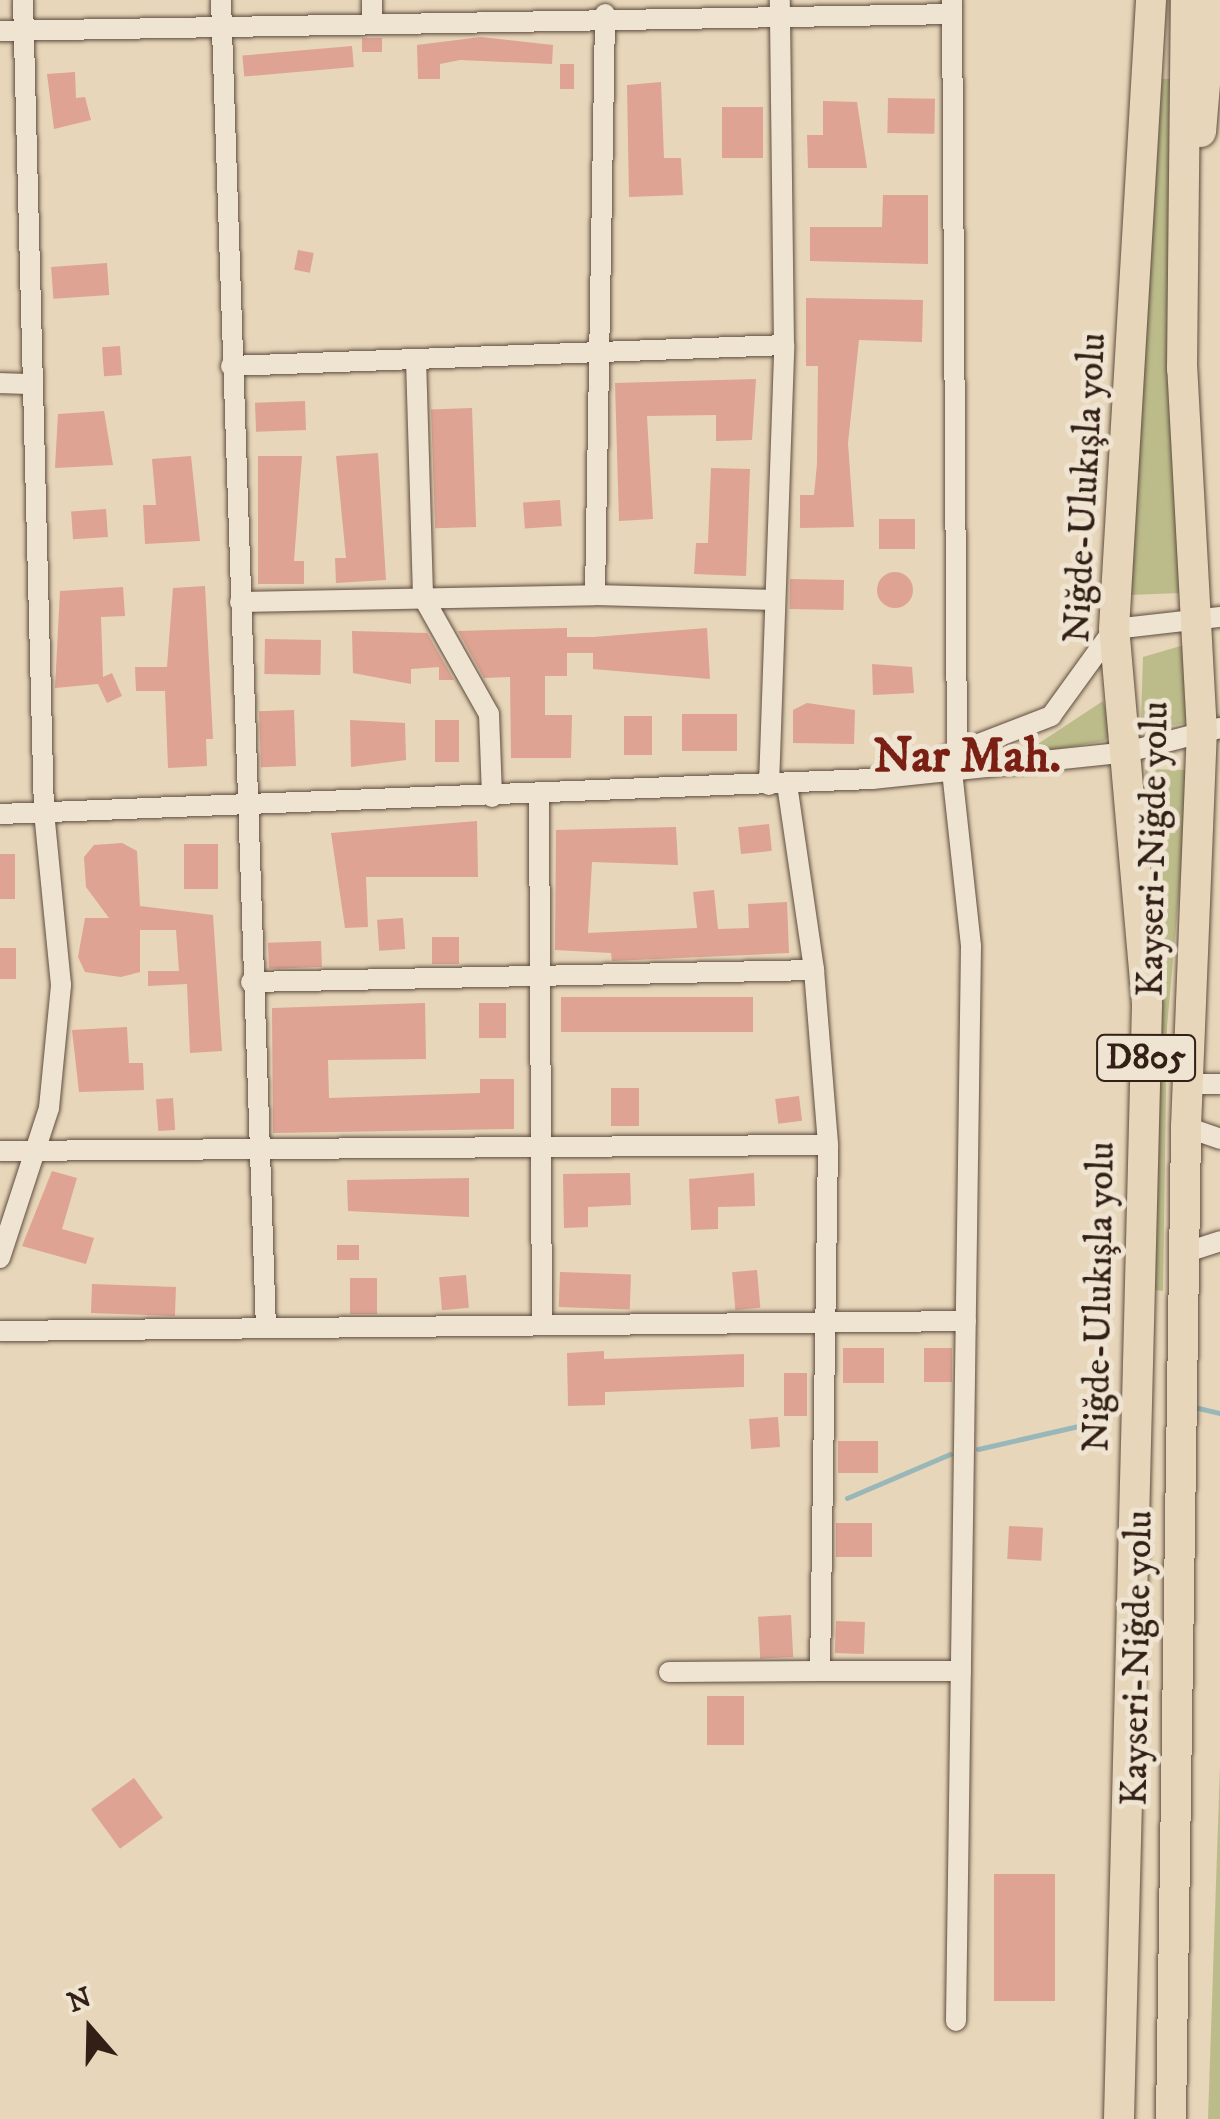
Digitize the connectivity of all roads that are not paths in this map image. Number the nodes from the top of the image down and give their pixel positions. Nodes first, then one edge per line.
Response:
1 (23, 0) edge
2 (221, 0) edge
3 (1147, 0) edge
4 (1186, 0) edge
5 (1212, 0) edge
6 (780, 7) edge
7 (952, 7) edge
8 (518, 8) edge
9 (372, 10) edge
10 (605, 14) junction
11 (222, 25) junction
12 (24, 30) junction
13 (0, 31) edge
14 (784, 345) junction
15 (598, 352) junction
16 (416, 359) junction
17 (232, 366) junction
18 (1182, 369) junction
19 (0, 383) edge
20 (33, 384) junction
21 (595, 595) junction
22 (423, 598) junction
23 (776, 600) junction
24 (240, 602) junction
25 (1206, 616) edge
26 (1114, 630) junction
27 (1211, 730) edge
28 (1127, 752) junction
29 (955, 762) junction
30 (778, 784) junction
31 (540, 795) junction
32 (492, 797) junction
33 (243, 806) junction
34 (44, 812) junction
35 (0, 814) edge
36 (814, 970) junction
37 (540, 976) junction
38 (250, 982) junction
39 (1188, 1084) junction
40 (1220, 1084) edge
41 (1186, 1128) junction
42 (1220, 1139) edge
43 (828, 1145) junction
44 (541, 1147) junction
45 (36, 1150) junction
46 (0, 1151) edge
47 (258, 1152) junction
48 (1220, 1241) edge
49 (1184, 1253) junction
50 (0, 1258) edge
51 (966, 1321) junction
52 (828, 1322) junction
53 (542, 1325) junction
54 (266, 1328) junction
55 (0, 1331) edge
56 (820, 1671) junction
57 (961, 1671) junction
58 (669, 1672) dead end
59 (956, 2021) dead end
60 (1120, 2119) edge
61 (1171, 2119) edge

1 - 12 street
2 - 11 street
3 - 26 highway, Niğde-Ulukışla yolu / D805
4 - 18 highway, Kayseri-Niğde yolu / D805
5 - 18 highway
6 - 7 street
6 - 10 street
6 - 14 street
7 - 29 street
8 - 9 street
8 - 10 street
9 - 11 street
10 - 15 street
11 - 12 street
11 - 17 street
12 - 13 street
12 - 20 street
14 - 15 street
14 - 23 street
15 - 16 street
15 - 21 street
16 - 17 street
16 - 22 street
17 - 24 street
18 - 25 highway, Kayseri-Niğde yolu / D805
19 - 20 street
20 - 34 street
21 - 22 street
21 - 23 street
22 - 24 street
22 - 32 street
23 - 30 street
24 - 33 street
25 - 26 street
25 - 27 highway, Kayseri-Niğde yolu / D805
26 - 28 highway, Niğde-Ulukışla yolu / D805
26 - 29 street
27 - 28 street
27 - 39 highway, Kayseri-Niğde yolu / D805
28 - 29 street
28 - 60 highway, Niğde-Ulukışla yolu / D805
29 - 30 street
29 - 51 street
30 - 31 street
30 - 36 street
31 - 32 street
31 - 37 street
32 - 33 street
33 - 34 street
33 - 38 street
34 - 35 street
34 - 45 street
36 - 37 street
36 - 43 street
37 - 38 street
37 - 44 street
38 - 47 street
39 - 40 street
39 - 41 highway, Kayseri-Niğde yolu / D805
41 - 42 street
41 - 49 highway, Kayseri-Niğde yolu / D805
43 - 44 street
43 - 52 street
44 - 47 street
44 - 53 street
45 - 46 street
45 - 47 street
45 - 50 street
47 - 54 street
48 - 49 street
49 - 61 highway, Kayseri-Niğde yolu / D805
51 - 52 street
51 - 57 street
52 - 53 street
52 - 56 street
53 - 54 street
54 - 55 street
56 - 57 street
56 - 58 street
57 - 59 street

